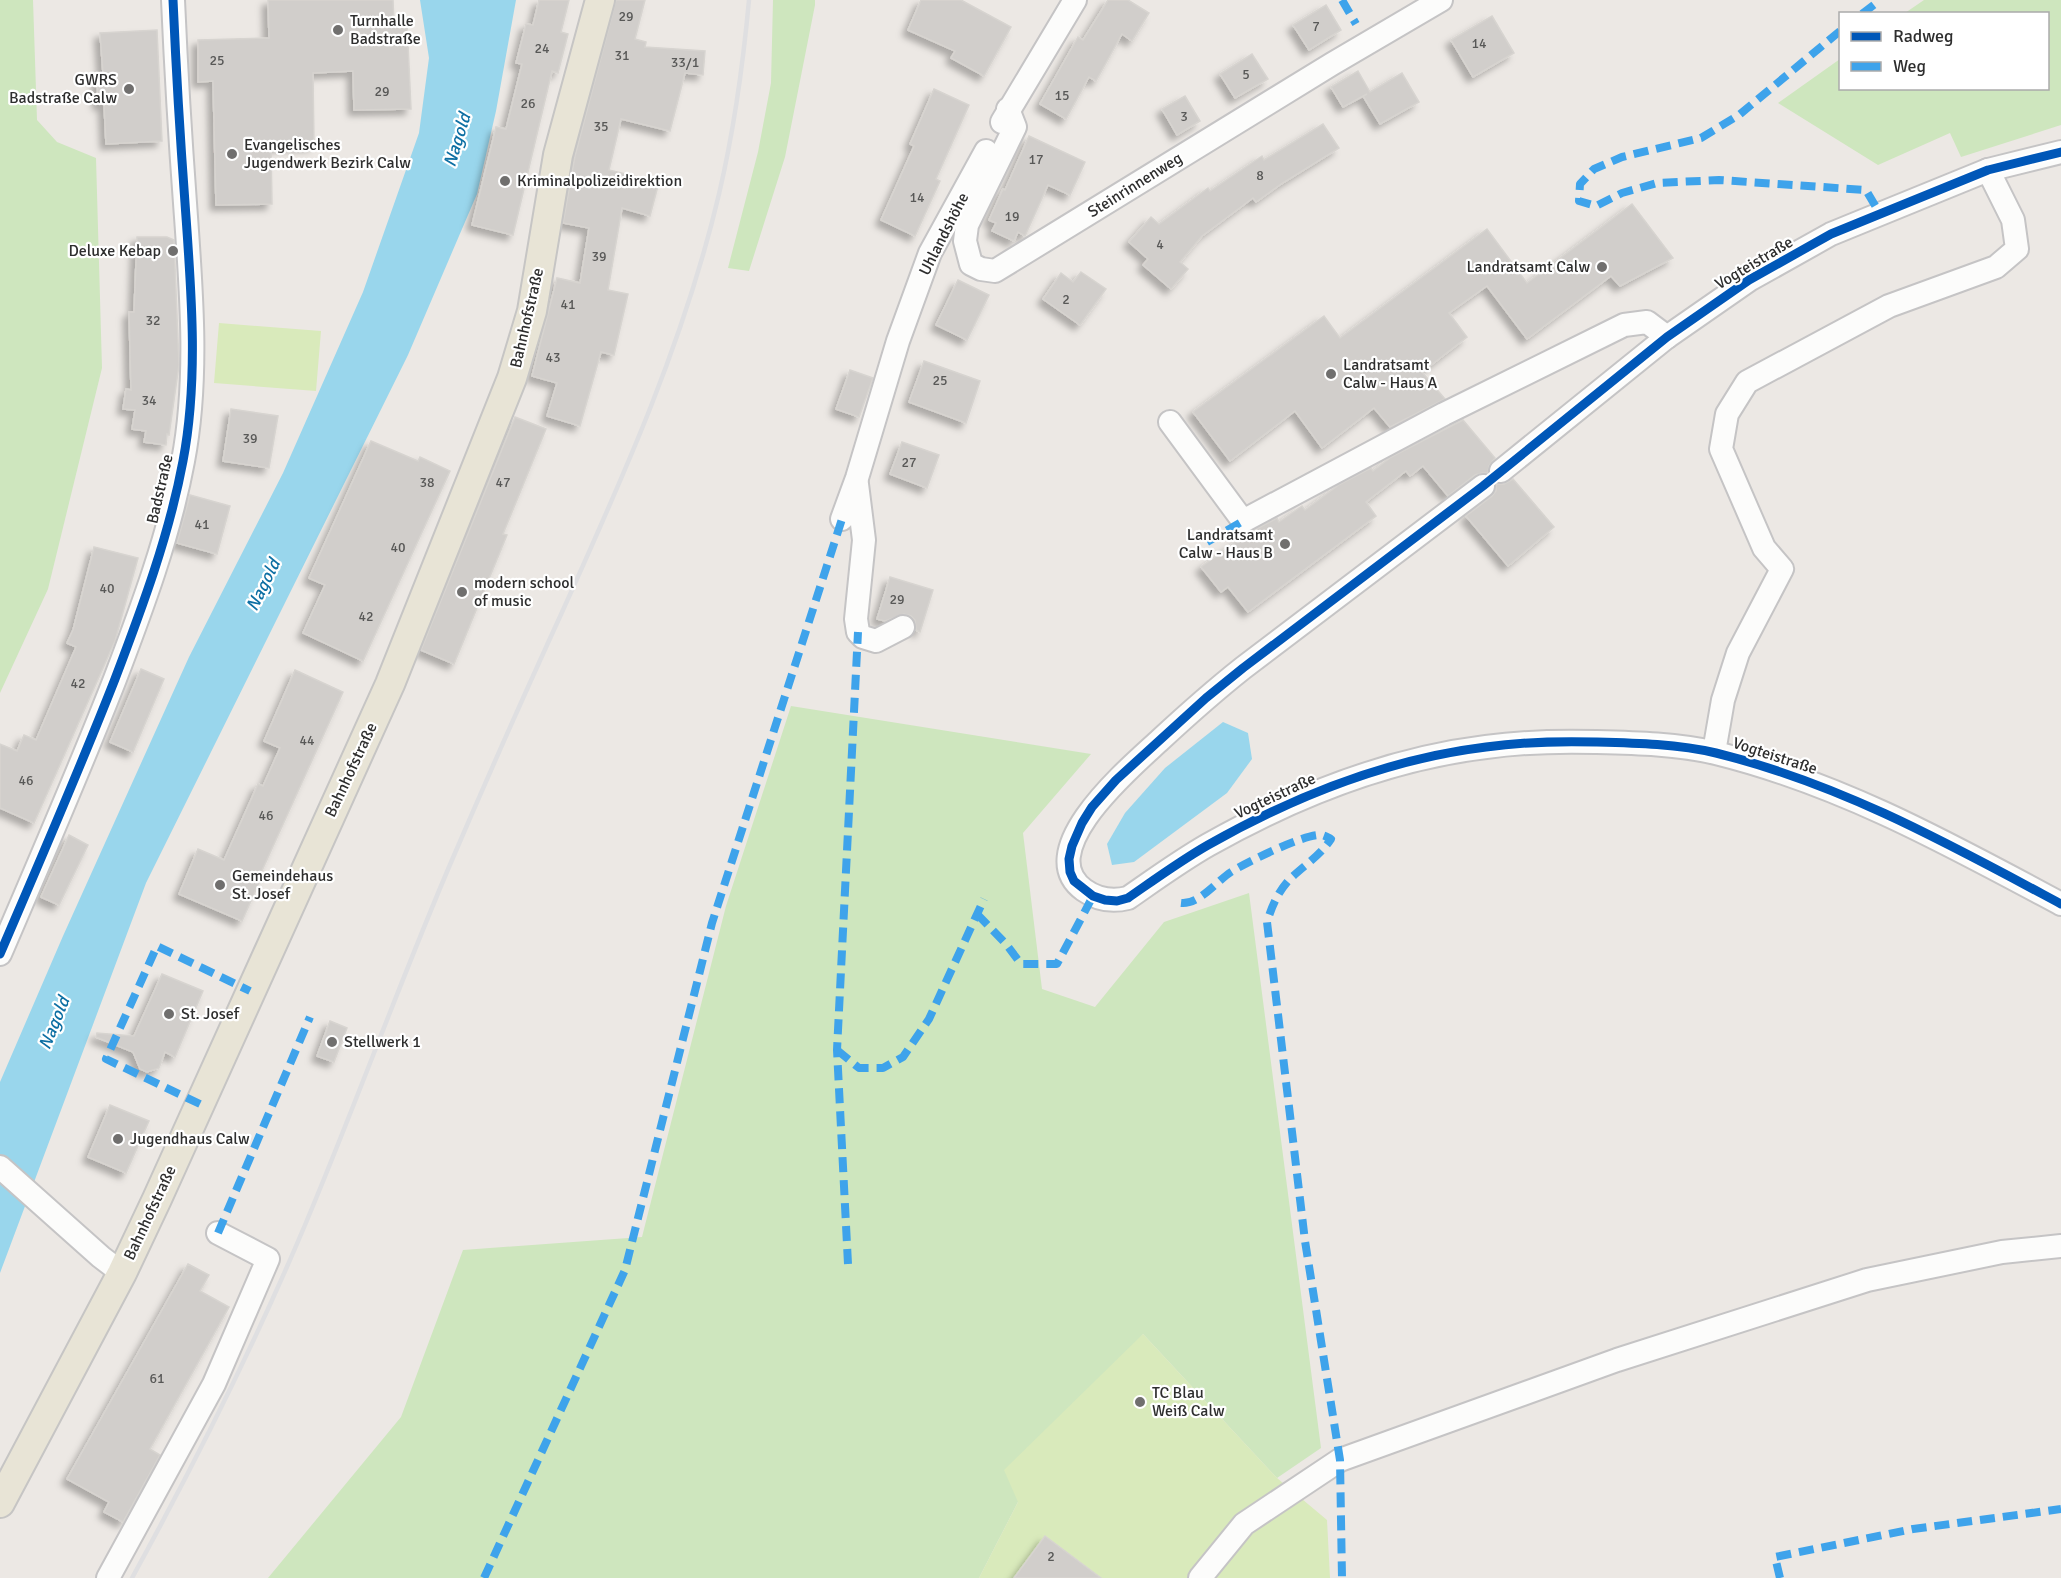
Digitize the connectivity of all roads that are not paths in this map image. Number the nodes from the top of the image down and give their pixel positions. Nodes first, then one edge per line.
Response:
1 (173, 0) edge
2 (600, 0) edge
3 (1075, 0) edge
4 (1441, 0) edge
5 (1008, 109) junction
6 (2061, 152) edge
7 (1988, 170) junction
8 (1667, 338) junction
9 (1170, 422) dead end
10 (1501, 471) dead end
11 (857, 478) junction
12 (1483, 486) dead end
13 (842, 519) dead end
14 (903, 627) dead end
15 (1714, 752) junction
16 (2061, 904) edge
17 (0, 954) edge
18 (0, 1167) edge
19 (218, 1233) dead end
20 (2061, 1246) edge
21 (122, 1273) junction
22 (0, 1503) edge
23 (108, 1578) edge
24 (1200, 1578) edge

1 - 17 street, Badstraße
2 - 21 main road, Bahnhofstraße
3 - 5 street, Uhlandshöhe
4 - 5 street, Steinrinnenweg
5 - 11 street, Uhlandshöhe
6 - 7 street, Vogteistraße
7 - 8 street, Vogteistraße
7 - 15 street
8 - 9 street
8 - 10 street, Vogteistraße
11 - 13 street, Uhlandshöhe
11 - 14 street
12 - 15 street, Vogteistraße
15 - 16 street, Vogteistraße
18 - 21 street
19 - 23 street
20 - 24 street
21 - 22 main road, Bahnhofstraße

